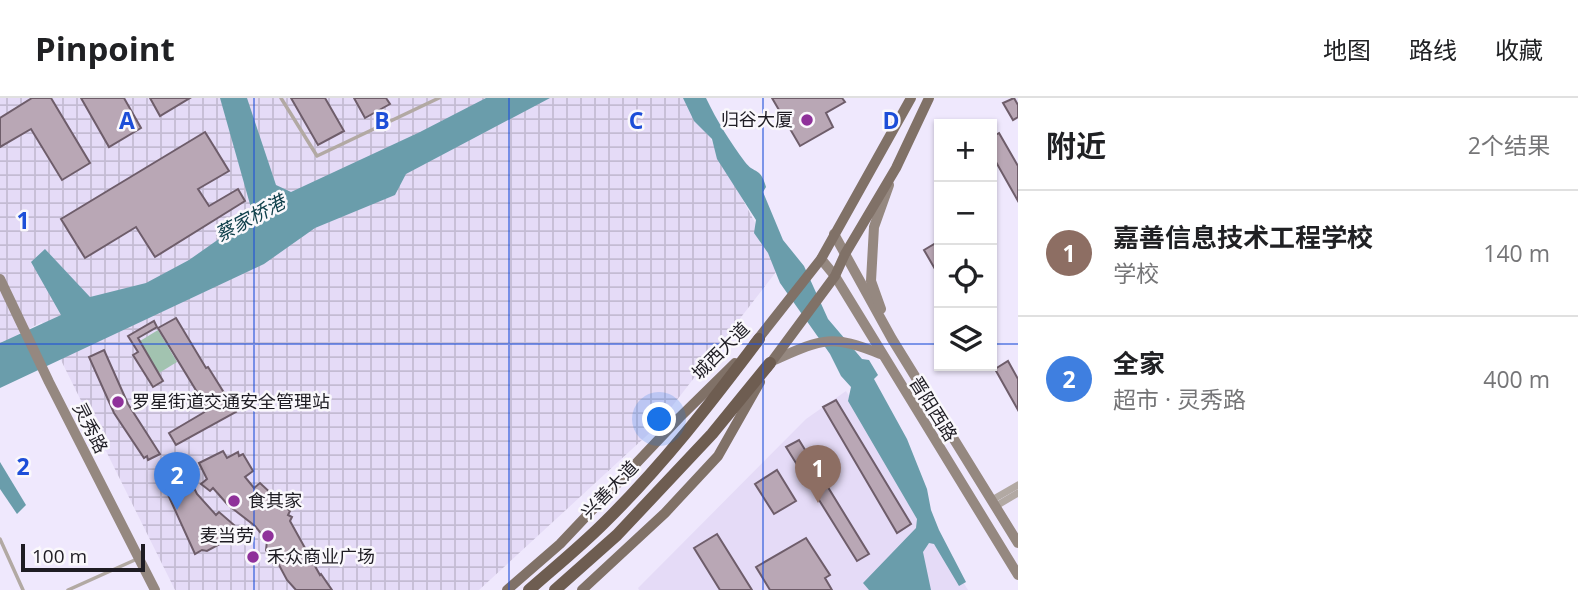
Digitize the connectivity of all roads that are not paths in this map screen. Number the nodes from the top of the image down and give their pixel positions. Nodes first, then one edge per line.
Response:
1 (281, 98) edge
2 (439, 98) edge
3 (911, 98) edge
4 (929, 98) edge
5 (896, 168) junction
6 (834, 234) junction
7 (845, 254) junction
8 (821, 259) junction
9 (835, 276) junction
10 (0, 279) edge
11 (760, 339) junction
12 (892, 339) junction
13 (881, 354) junction
14 (771, 362) junction
15 (1018, 485) edge
16 (1018, 493) edge
17 (994, 503) junction
18 (0, 539) edge
19 (1018, 543) edge
20 (138, 558) junction
21 (1018, 575) edge
22 (23, 590) edge
23 (68, 590) edge
24 (155, 590) edge
25 (507, 590) edge
26 (528, 590) edge
27 (555, 590) edge
28 (582, 590) edge

1 - 2 lane
3 - 6 main road, 城西大道
4 - 5 main road
5 - 7 main road
5 - 12 main road
6 - 7 main road, 晋阳西路
6 - 8 main road, 城西大道
7 - 9 main road
7 - 12 main road, 晋阳西路
8 - 9 main road, 晋阳西路
8 - 11 main road, 城西大道
9 - 13 main road, 晋阳西路
9 - 14 main road
10 - 20 main road, 灵秀路
11 - 25 main road, 城西大道
11 - 26 highway, 兴善大道
12 - 17 main road, 晋阳西路
13 - 14 main road
13 - 21 main road, 晋阳西路
14 - 27 highway, 兴善大道
14 - 28 main road
15 - 17 street
16 - 17 street
17 - 19 main road, 晋阳西路
18 - 22 lane
20 - 23 lane
20 - 24 main road, 灵秀路

